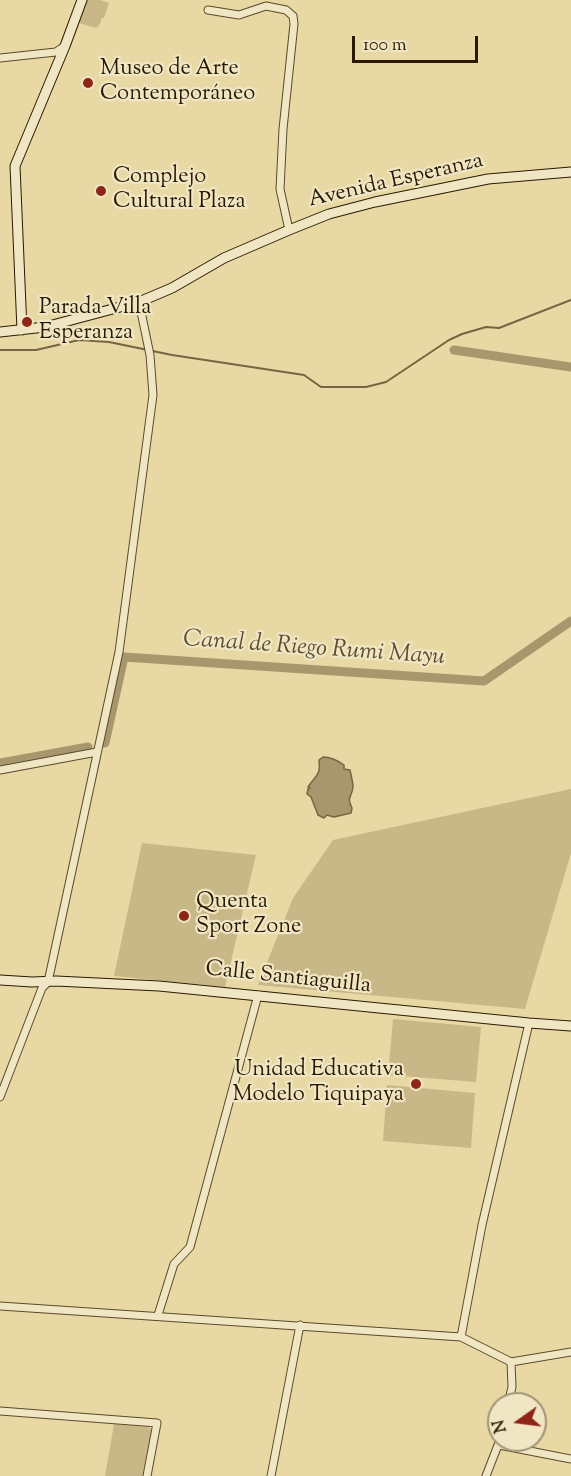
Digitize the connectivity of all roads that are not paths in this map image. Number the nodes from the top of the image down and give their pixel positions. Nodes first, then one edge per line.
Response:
1 (82, 0) edge
2 (208, 10) dead end
3 (64, 46) junction
4 (0, 58) edge
5 (571, 172) edge
6 (289, 230) junction
7 (139, 302) junction
8 (22, 330) junction
9 (0, 332) edge
10 (97, 752) junction
11 (0, 770) edge
12 (0, 980) edge
13 (48, 982) junction
14 (258, 995) junction
15 (529, 1023) junction
16 (571, 1026) edge
17 (0, 1097) edge
18 (0, 1305) edge
19 (158, 1315) junction
20 (300, 1325) junction
21 (461, 1337) junction
22 (571, 1352) edge
23 (511, 1362) junction
24 (511, 1392) edge
25 (0, 1411) edge
26 (495, 1452) edge
27 (541, 1452) edge
28 (571, 1459) edge
29 (147, 1476) edge
30 (271, 1476) edge
31 (486, 1476) edge

1 - 3 main road
2 - 6 street
3 - 4 street
3 - 8 main road
5 - 6 main road, Avenida Esperanza
6 - 7 main road, Avenida Esperanza
7 - 8 main road, Avenida Esperanza
7 - 10 street
8 - 9 main road, Avenida Esperanza
10 - 11 street
10 - 13 street
12 - 13 main road, Calle Santiaguilla
13 - 14 main road, Calle Santiaguilla
13 - 17 street
14 - 15 main road, Calle Santiaguilla
14 - 19 street
15 - 16 main road, Calle Santiaguilla
15 - 21 street
18 - 19 street
19 - 20 street
20 - 21 street
20 - 30 street
21 - 23 street
22 - 23 street
23 - 24 street
25 - 29 street
26 - 31 street
27 - 28 street

